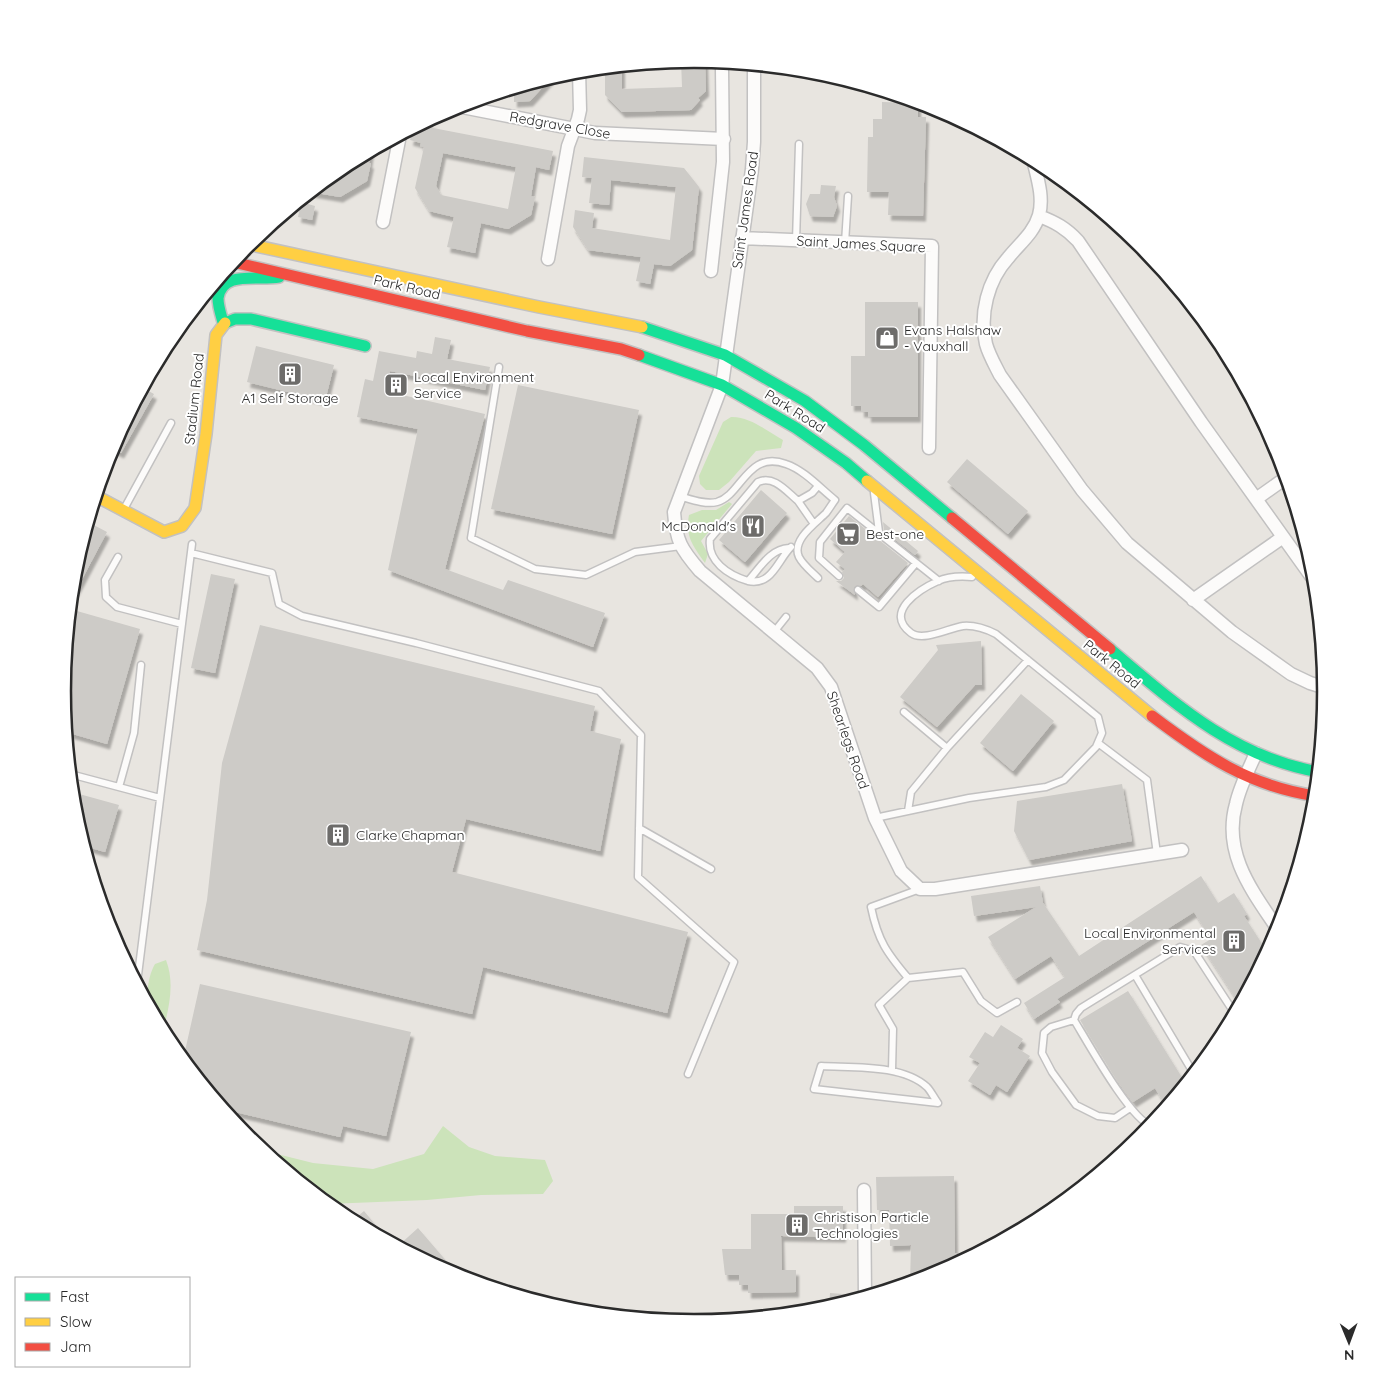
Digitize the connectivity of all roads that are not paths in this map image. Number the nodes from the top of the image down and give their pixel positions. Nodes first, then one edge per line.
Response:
1 (722, 69) dead end
2 (754, 71) edge
3 (579, 78) edge
4 (472, 109) edge
5 (575, 130) junction
6 (724, 139) junction
7 (398, 143) edge
8 (799, 144) dead end
9 (1035, 170) edge
10 (848, 196) dead end
11 (1039, 216) junction
12 (383, 222) dead end
13 (742, 238) junction
14 (796, 241) junction
15 (845, 243) junction
16 (257, 247) edge
17 (548, 259) dead end
18 (241, 264) edge
19 (711, 271) dead end
20 (289, 275) junction
21 (223, 322) junction
22 (576, 327) junction
23 (365, 346) dead end
24 (725, 355) junction
25 (499, 366) dead end
26 (722, 385) junction
27 (171, 422) dead end
28 (929, 448) dead end
29 (1281, 481) edge
30 (874, 485) junction
31 (818, 486) junction
32 (679, 496) junction
33 (102, 499) edge
34 (1256, 499) junction
35 (798, 501) junction
36 (123, 510) junction
37 (814, 524) junction
38 (879, 532) junction
39 (1283, 537) junction
40 (192, 544) dead end
41 (799, 544) junction
42 (681, 546) junction
43 (790, 548) junction
44 (191, 553) junction
45 (118, 557) dead end
46 (916, 563) junction
47 (1306, 569) edge
48 (840, 576) dead end
49 (818, 578) dead end
50 (984, 578) junction
51 (748, 581) junction
52 (939, 581) junction
53 (858, 590) dead end
54 (1193, 600) junction
55 (786, 617) dead end
56 (182, 624) junction
57 (774, 632) junction
58 (1028, 660) junction
59 (141, 665) dead end
60 (1318, 685) edge
61 (904, 712) dead end
62 (1098, 743) junction
63 (947, 748) junction
64 (1256, 753) junction
65 (1313, 771) edge
66 (77, 776) edge
67 (1246, 777) junction
68 (120, 787) junction
69 (1309, 795) edge
70 (160, 798) junction
71 (908, 811) junction
72 (875, 818) junction
73 (639, 828) junction
74 (1182, 850) dead end
75 (1157, 854) junction
76 (711, 869) dead end
77 (920, 889) junction
78 (1274, 922) edge
79 (138, 973) edge
80 (1135, 975) junction
81 (908, 978) junction
82 (1017, 1002) dead end
83 (1231, 1008) edge
84 (1074, 1020) junction
85 (1191, 1069) edge
86 (892, 1070) junction
87 (688, 1074) dead end
88 (1130, 1108) junction
89 (1144, 1122) edge
90 (864, 1190) dead end
91 (865, 1290) edge

1 - 6 street
2 - 13 street, Saint James Road
3 - 5 street
4 - 5 street, Redgrave Close
5 - 6 street, Redgrave Close
5 - 17 street
6 - 19 street
7 - 12 street
8 - 14 lane
9 - 11 street
10 - 15 lane
11 - 34 street
11 - 54 street
13 - 14 street, Saint James Square
13 - 24 street, Saint James Road
14 - 15 street, Saint James Square
15 - 28 street, Saint James Square
16 - 22 main road, Park Road
18 - 20 main road, Park Road
20 - 21 main road
20 - 22 main road, Park Road
21 - 23 main road
21 - 36 main road, Stadium Road
22 - 24 main road, Park Road
22 - 26 main road, Park Road
24 - 26 street, Saint James Road
24 - 64 main road, Park Road
25 - 42 lane
26 - 30 main road, Park Road
26 - 32 street, Shearlegs Road
27 - 36 lane
29 - 34 street
30 - 38 lane
30 - 50 main road, Park Road
31 - 32 lane
31 - 35 lane
31 - 37 lane
32 - 42 street, Shearlegs Road
33 - 36 main road, Stadium Road
34 - 39 street
35 - 37 lane
35 - 51 lane
37 - 41 lane
38 - 46 lane
38 - 48 lane
39 - 47 street
39 - 54 street
40 - 44 lane
41 - 43 lane
41 - 49 lane
42 - 57 street, Shearlegs Road
43 - 51 lane
43 - 51 lane
44 - 56 lane
44 - 73 lane
45 - 56 lane
46 - 52 lane
46 - 53 lane
50 - 52 lane
50 - 67 main road, Park Road
52 - 58 lane
54 - 60 street
55 - 57 lane
56 - 70 lane
57 - 72 street, Shearlegs Road
58 - 62 lane
58 - 63 lane
59 - 68 lane
61 - 63 lane
62 - 71 lane
62 - 75 lane
63 - 71 lane
64 - 65 main road, Park Road
64 - 67 street
66 - 68 lane
67 - 69 main road, Park Road
67 - 78 street
68 - 70 lane
70 - 79 lane
71 - 72 lane
72 - 77 street, Shearlegs Road
73 - 76 lane
73 - 87 lane
74 - 75 street
75 - 77 street
77 - 81 lane
80 - 83 lane
80 - 84 lane
80 - 85 lane
81 - 82 lane
81 - 86 lane
84 - 88 lane
84 - 88 lane
86 - 86 lane
88 - 89 lane
90 - 91 street

